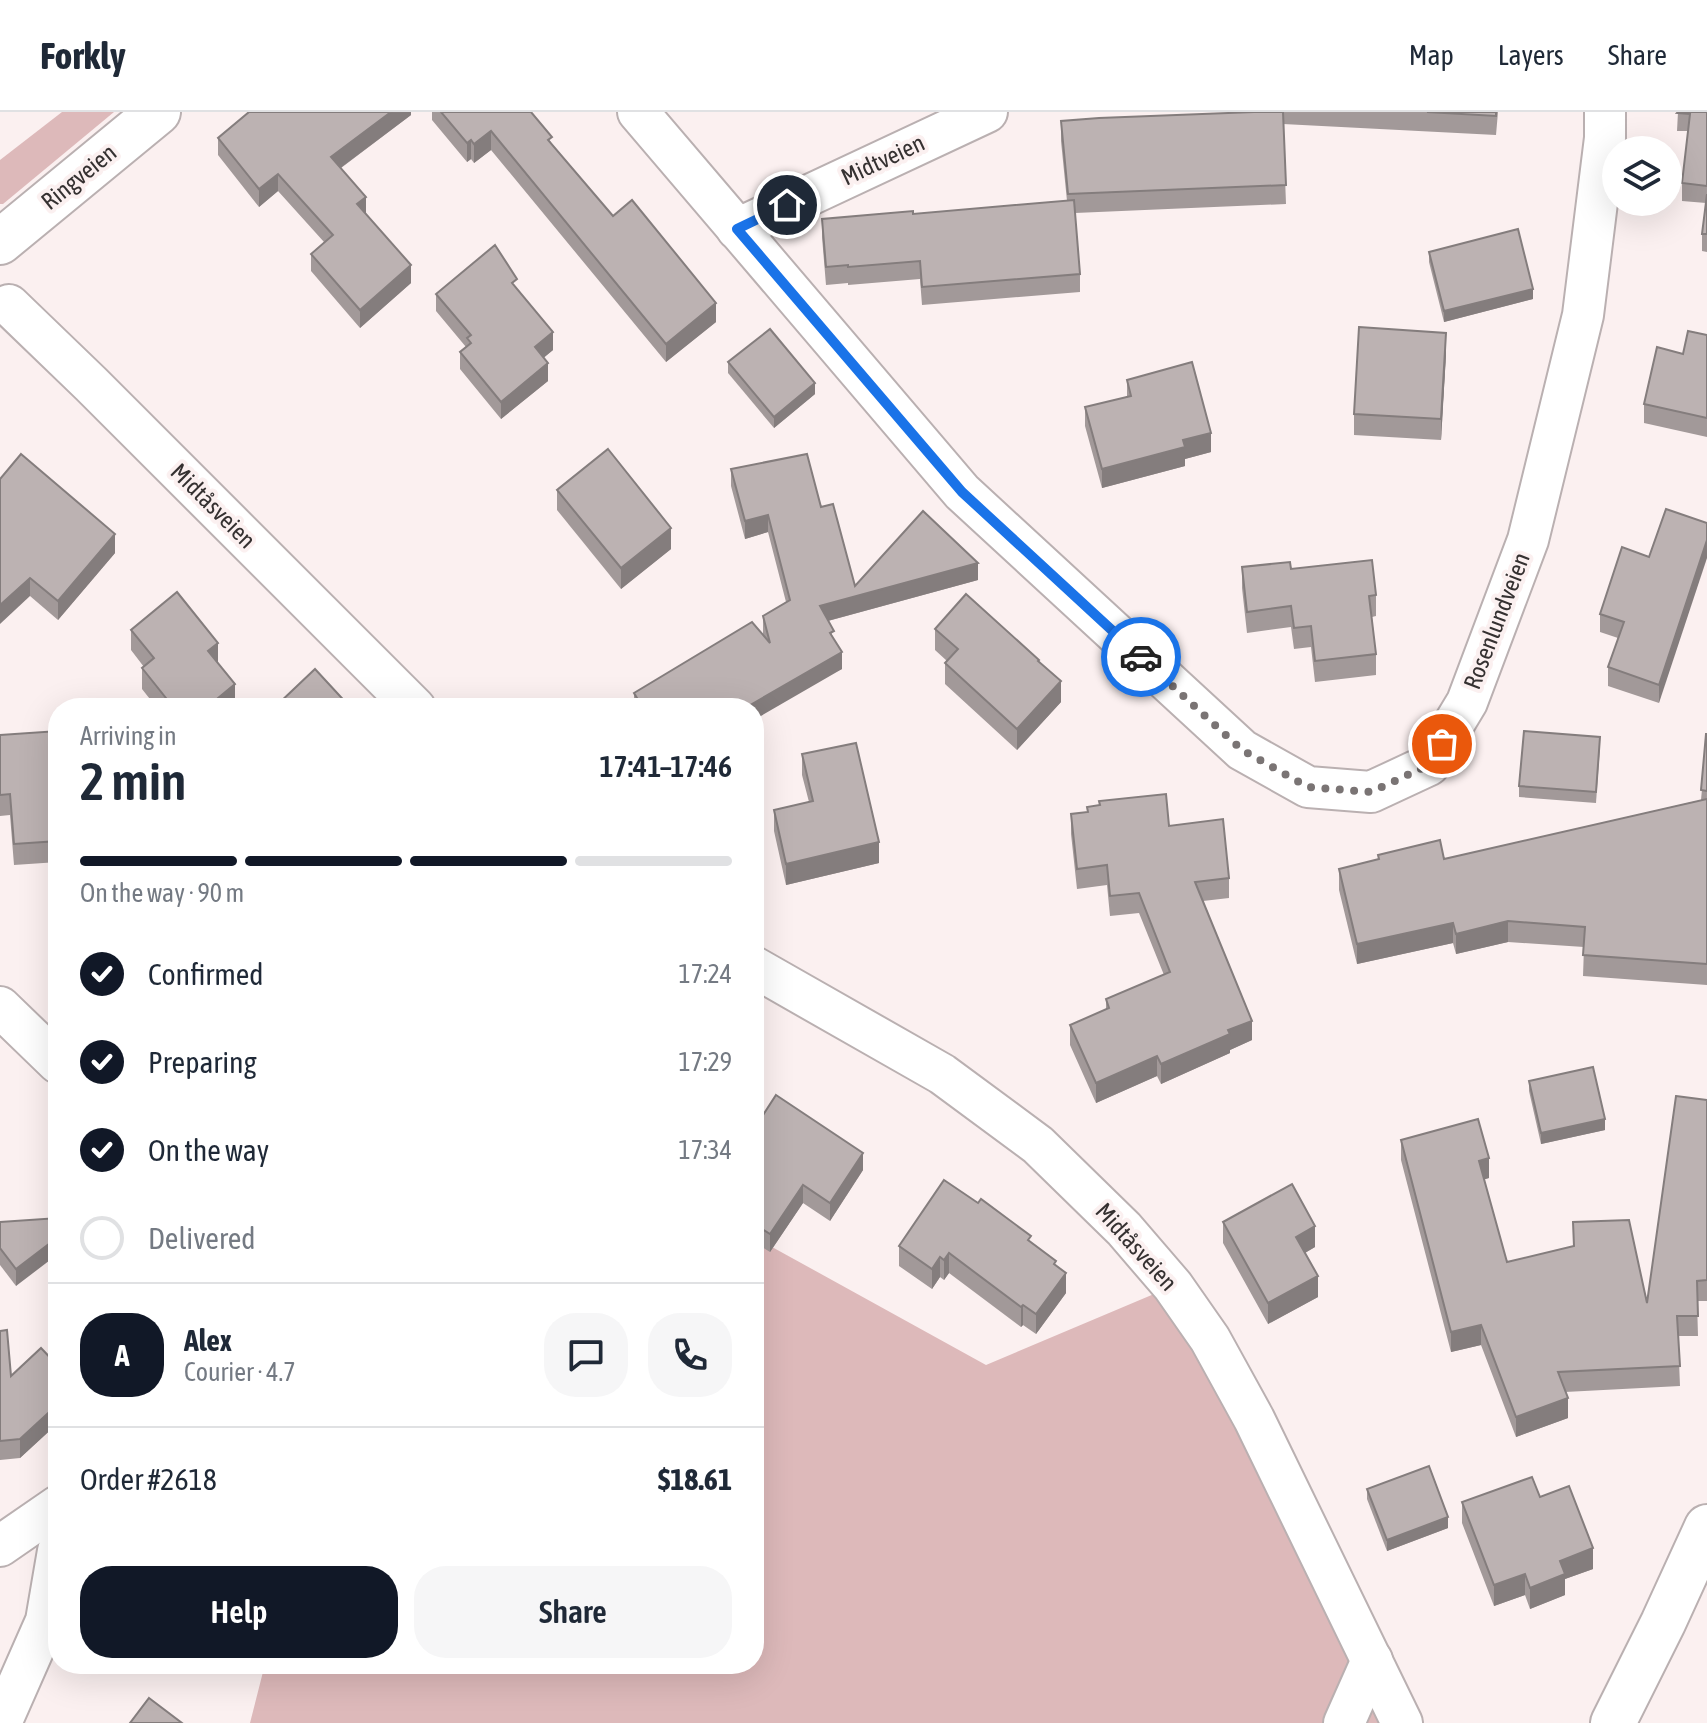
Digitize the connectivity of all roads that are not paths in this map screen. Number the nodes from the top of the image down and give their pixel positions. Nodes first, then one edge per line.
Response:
1 (158, 112) edge
2 (638, 112) edge
3 (987, 112) edge
4 (1605, 112) edge
5 (737, 229) junction
6 (0, 242) edge
7 (9, 305) dead end
8 (405, 698) edge
9 (764, 973) edge
10 (0, 1007) edge
11 (48, 1053) edge
12 (48, 1513) edge
13 (1707, 1527) edge
14 (0, 1546) edge
15 (48, 1609) edge
16 (1372, 1660) junction
17 (1, 1723) edge
18 (1344, 1723) edge
19 (1402, 1723) edge
20 (1613, 1723) edge

1 - 6 main road, Ringveien
2 - 5 street, Rosenlundveien
3 - 5 street, Midtveien
4 - 5 street, Rosenlundveien
7 - 8 street, Midtåsveien
9 - 16 street, Midtåsveien
10 - 11 street
12 - 14 street
13 - 20 main road
15 - 17 street
16 - 18 street
16 - 19 street, Midtåsveien

